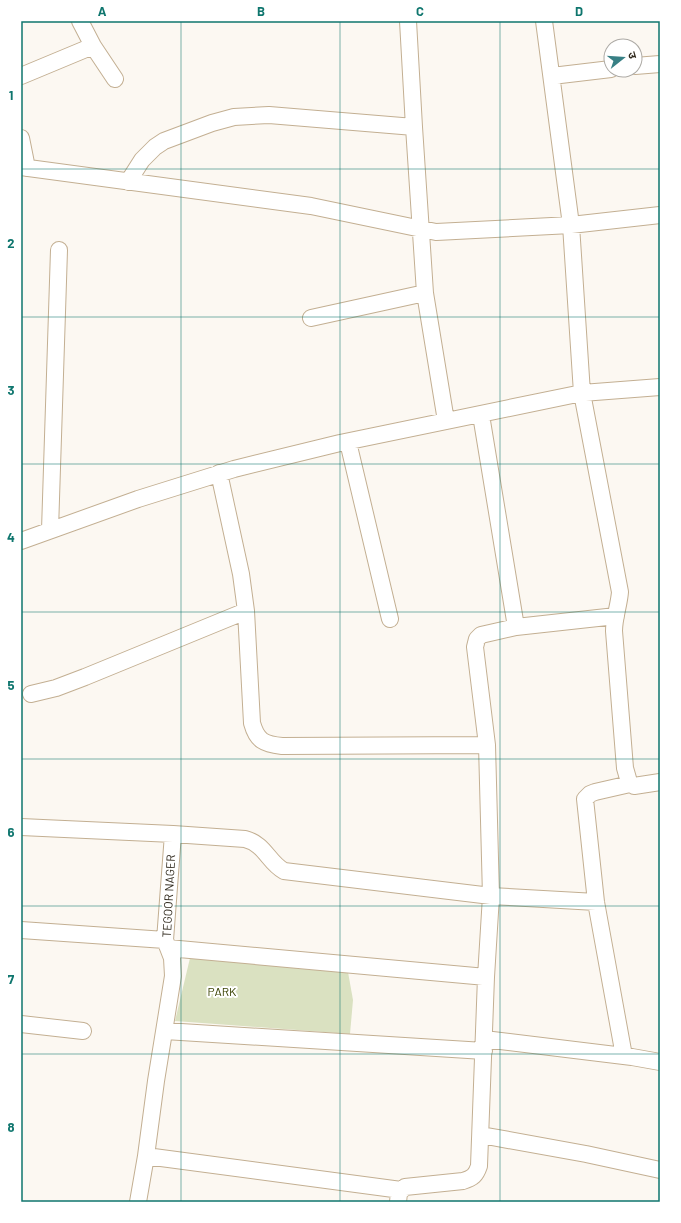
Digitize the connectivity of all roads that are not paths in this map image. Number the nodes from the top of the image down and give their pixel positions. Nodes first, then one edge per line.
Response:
1 (80, 21) edge
2 (408, 21) edge
3 (544, 21) edge
4 (93, 46) junction
5 (660, 64) edge
6 (643, 65) edge
7 (603, 70) edge
8 (21, 76) edge
9 (552, 76) junction
10 (115, 79) dead end
11 (414, 127) junction
12 (21, 138) edge
13 (24, 167) edge
14 (128, 182) junction
15 (660, 215) edge
16 (571, 225) junction
17 (420, 230) junction
18 (59, 250) dead end
19 (425, 293) junction
20 (311, 318) dead end
21 (660, 387) edge
22 (582, 393) junction
23 (481, 415) junction
24 (446, 421) junction
25 (348, 442) junction
26 (219, 473) junction
27 (50, 530) junction
28 (21, 541) edge
29 (246, 610) junction
30 (616, 616) junction
31 (390, 619) dead end
32 (516, 627) junction
33 (31, 694) dead end
34 (487, 745) junction
35 (660, 782) edge
36 (630, 784) junction
37 (21, 827) edge
38 (173, 834) junction
39 (491, 896) junction
40 (596, 902) junction
41 (21, 930) edge
42 (166, 944) junction
43 (486, 977) junction
44 (21, 1024) edge
45 (83, 1031) dead end
46 (165, 1031) junction
47 (484, 1045) junction
48 (624, 1056) junction
49 (660, 1062) edge
50 (481, 1135) junction
51 (146, 1156) junction
52 (660, 1170) edge
53 (399, 1196) edge
54 (138, 1202) edge

1 - 4 street
2 - 11 street
3 - 9 street
4 - 8 street
4 - 10 street
5 - 6 street
7 - 9 street
9 - 16 street
11 - 14 street
11 - 17 street
12 - 13 street
13 - 14 street
14 - 17 street
15 - 16 street
16 - 17 street
16 - 22 street
17 - 19 street
18 - 27 street
19 - 20 street
19 - 24 street
21 - 22 street
22 - 23 street
22 - 30 street
23 - 24 street
23 - 32 street
24 - 25 street
25 - 26 street
25 - 31 street
26 - 27 street
26 - 29 street
27 - 28 street
29 - 33 street
29 - 34 street
30 - 32 street
30 - 36 street
32 - 34 street
34 - 39 street
35 - 36 street
36 - 40 street
37 - 38 street
38 - 39 street
38 - 42 street, TEGOOR NAGER
39 - 40 street
39 - 43 street
40 - 48 street
41 - 42 street
42 - 43 street
42 - 46 street, TEGOOR NAGER
43 - 47 street
44 - 45 street
46 - 47 street
46 - 51 street, TEGOOR NAGER
47 - 48 street
47 - 50 street
48 - 49 street
50 - 52 street
50 - 53 street
51 - 53 street
51 - 54 street, TEGOOR NAGER

